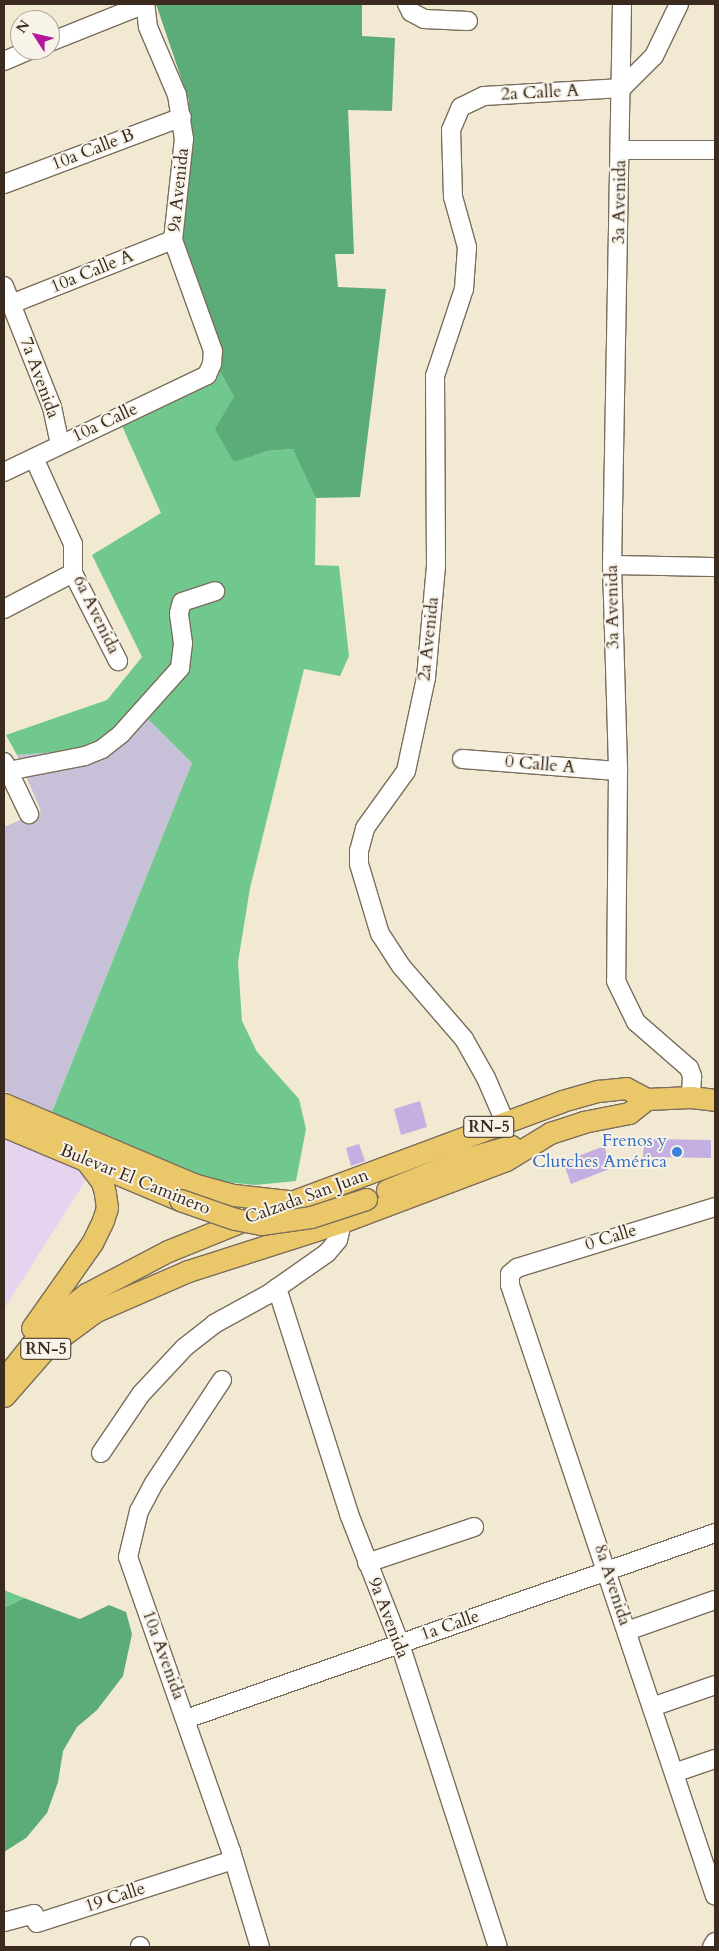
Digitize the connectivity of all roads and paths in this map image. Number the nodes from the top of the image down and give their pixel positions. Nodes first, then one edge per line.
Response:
1 (145, 4) edge
2 (407, 4) edge
3 (622, 4) edge
4 (679, 4) edge
5 (468, 21) dead end
6 (60, 38) edge
7 (622, 88) junction
8 (461, 107) joint
9 (182, 117) junction
10 (621, 150) junction
11 (715, 150) edge
12 (4, 184) edge
13 (173, 240) junction
14 (4, 286) edge
15 (12, 304) junction
16 (207, 375) joint
17 (60, 444) junction
18 (34, 458) junction
19 (4, 472) edge
20 (612, 565) junction
21 (715, 567) edge
22 (73, 573) junction
23 (215, 591) dead end
24 (4, 609) edge
25 (118, 661) dead end
26 (462, 759) dead end
27 (6, 766) edge
28 (618, 771) junction
29 (29, 814) dead end
30 (691, 1096) junction
31 (647, 1099) junction
32 (715, 1100) edge
33 (4, 1104) edge
34 (504, 1122) junction
35 (4, 1126) edge
36 (526, 1146) junction
37 (86, 1161) junction
38 (328, 1190) junction
39 (293, 1202) junction
40 (715, 1207) edge
41 (336, 1224) junction
42 (510, 1274) joint
43 (277, 1288) junction
44 (4, 1367) edge
45 (4, 1379) edge
46 (222, 1380) dead end
47 (4, 1396) edge
48 (101, 1453) dead end
49 (474, 1527) dead end
50 (715, 1533) edge
51 (367, 1563) junction
52 (607, 1571) junction
53 (715, 1600) edge
54 (627, 1631) junction
55 (400, 1644) junction
56 (715, 1685) edge
57 (652, 1707) junction
58 (186, 1719) junction
59 (715, 1759) edge
60 (674, 1773) junction
61 (233, 1860) junction
62 (715, 1896) edge
63 (4, 1922) edge
64 (715, 1942) edge
65 (260, 1947) edge
66 (498, 1947) edge
67 (712, 1947) edge

1 - 6 street
1 - 9 street, 9a Avenida
2 - 5 street
3 - 7 street, 3a Avenida
4 - 7 street
7 - 8 street, 2a Calle A
7 - 10 street, 3a Avenida
8 - 34 street, 2a Avenida
9 - 12 street, 10a Calle B
9 - 13 street, 9a Avenida
10 - 11 street
10 - 20 street, 3a Avenida
13 - 15 street, 10a Calle A
13 - 16 street, 9a Avenida
14 - 15 street, 7a Avenida
15 - 17 street, 7a Avenida
16 - 17 street, 10a Calle
17 - 18 street, 10a Calle
18 - 19 street, 10a Calle
18 - 22 street, 6a Avenida
20 - 21 street
20 - 28 street, 3a Avenida
22 - 24 street
22 - 25 street, 6a Avenida
23 - 27 street
26 - 28 street, 0 Calle A
27 - 29 street
28 - 30 street, 3a Avenida
30 - 31 main road, Calzada San Juan / RN-5
30 - 32 main road, Calzada San Juan / RN-5
31 - 34 main road, Calzada San Juan / RN-5
31 - 36 main road, Calzada San Juan / RN-5
33 - 39 main road, Bulevar El Caminero
34 - 38 main road, Calzada San Juan / RN-5
35 - 37 main road, Bulevar El Caminero
36 - 37 main road, Bulevar El Caminero, bridge
36 - 41 main road, Calzada San Juan / RN-5
37 - 44 main road
38 - 39 main road, Calzada San Juan / RN-5
38 - 41 main road
39 - 45 main road, Calzada San Juan / RN-5
40 - 42 street, 0 Calle
41 - 43 street
41 - 47 main road, Calzada San Juan / RN-5
42 - 52 street, 8a Avenida
43 - 48 street
43 - 51 street, 9a Avenida
46 - 58 street, 10a Avenida
49 - 51 street
50 - 52 street, 1a Calle
51 - 55 street, 9a Avenida
52 - 54 street, 8a Avenida
52 - 55 street, 1a Calle
53 - 54 street
54 - 57 street, 8a Avenida
55 - 58 street, 1a Calle
55 - 66 street, 9a Avenida
56 - 57 street
57 - 60 street, 8a Avenida
58 - 61 street, 10a Avenida
59 - 60 street
60 - 62 street, 8a Avenida
61 - 63 street, 19 Calle
61 - 65 street, 10a Avenida
64 - 67 street

